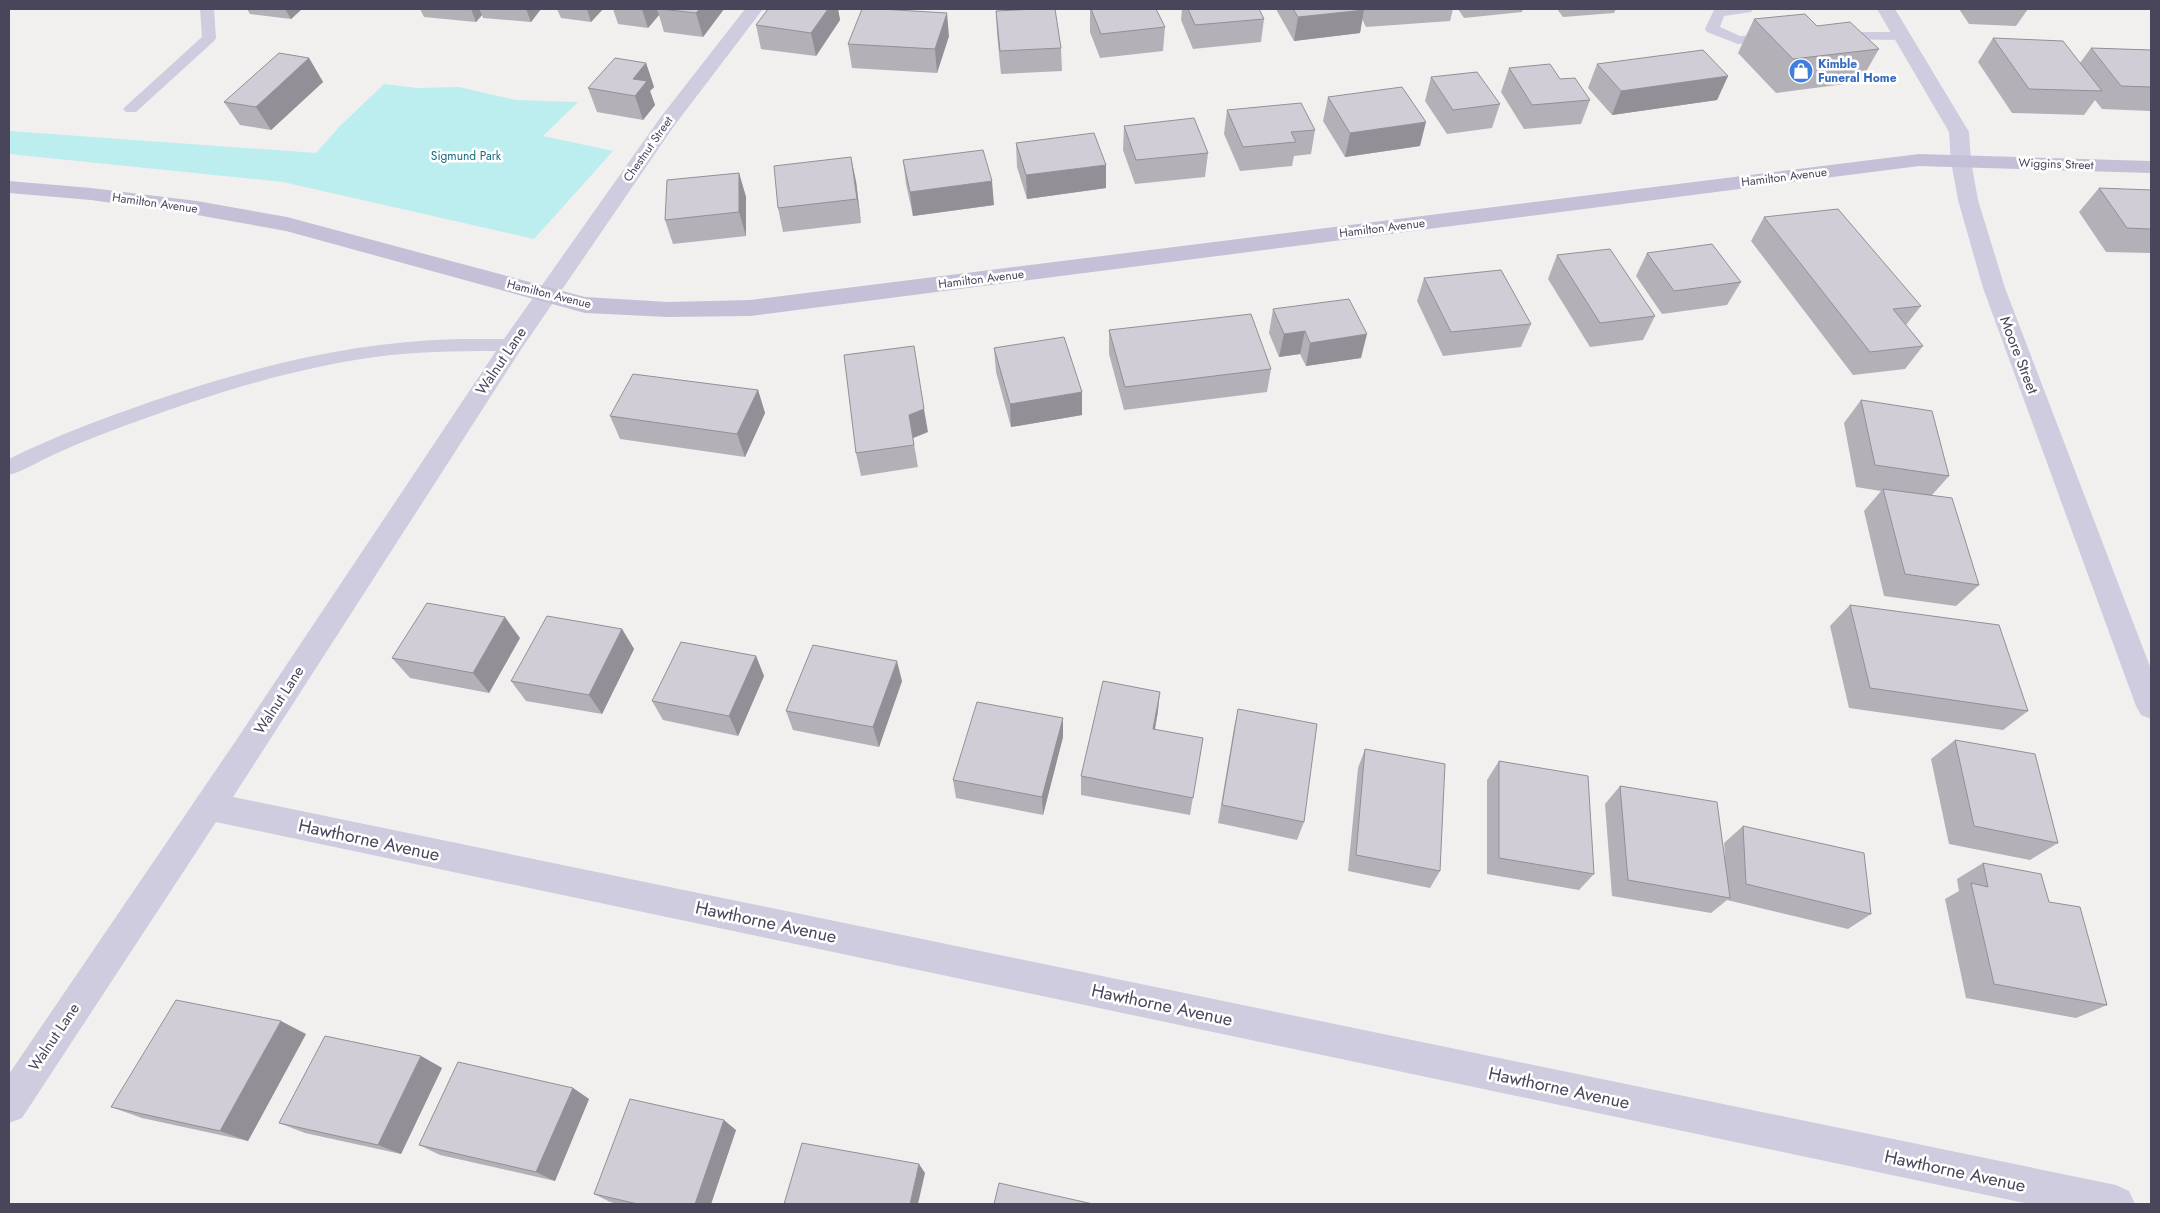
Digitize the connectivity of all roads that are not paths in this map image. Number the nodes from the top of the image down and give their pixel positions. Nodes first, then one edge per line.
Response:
1 (207, 9) edge
2 (754, 9) edge
3 (1746, 9) edge
4 (1886, 9) edge
5 (1820, 36) edge
6 (1901, 36) junction
7 (1784, 37) edge
8 (131, 109) dead end
9 (1961, 161) junction
10 (2151, 168) edge
11 (9, 187) edge
12 (547, 294) junction
13 (512, 345) junction
14 (9, 468) edge
15 (2151, 706) edge
16 (209, 806) junction
17 (9, 1104) edge
18 (2116, 1204) edge

1 - 8 lane
2 - 12 street, Chestnut Street
3 - 7 lane
4 - 6 street, Moore Street
5 - 6 lane
6 - 9 street, Moore Street
9 - 10 street, Wiggins Street
9 - 12 street, Hamilton Avenue
9 - 15 street, Moore Street
11 - 12 street, Hamilton Avenue
12 - 13 street, Walnut Lane
13 - 14 lane
13 - 16 street, Walnut Lane
16 - 17 street, Walnut Lane
16 - 18 street, Hawthorne Avenue

